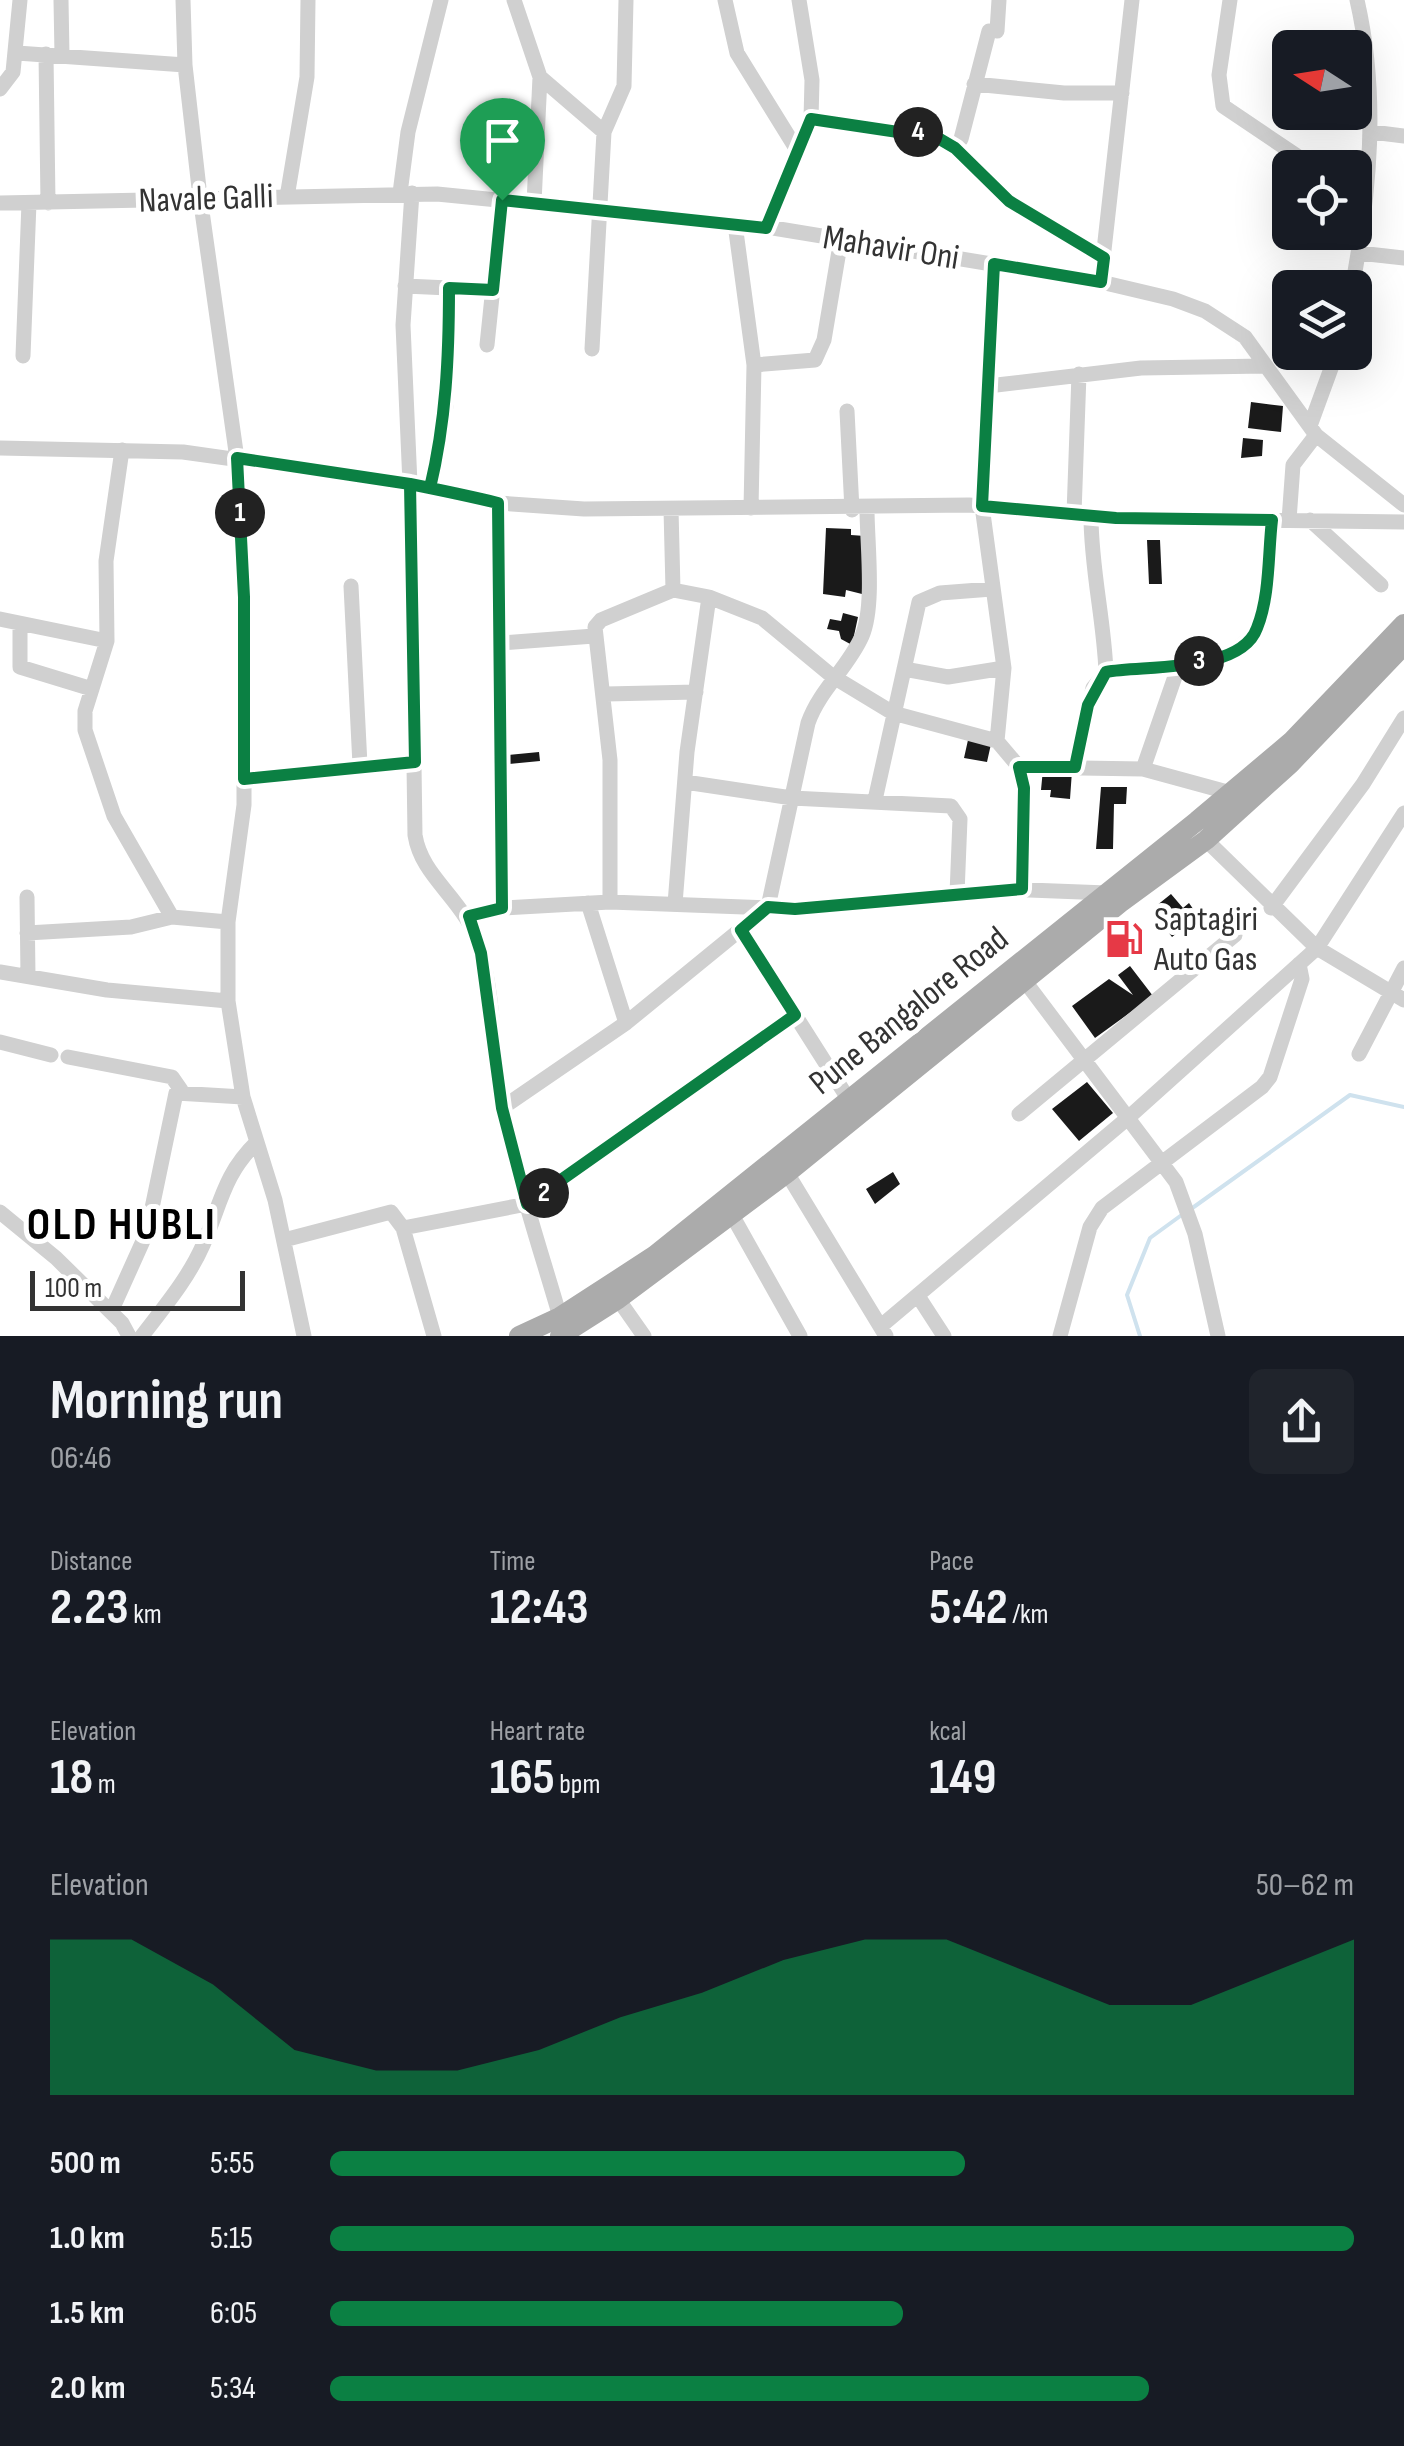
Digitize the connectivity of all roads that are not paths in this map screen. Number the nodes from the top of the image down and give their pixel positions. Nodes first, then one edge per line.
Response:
1 (20, 0) edge
2 (61, 0) edge
3 (183, 0) edge
4 (308, 0) edge
5 (441, 0) edge
6 (514, 0) edge
7 (626, 0) edge
8 (726, 0) edge
9 (799, 0) edge
10 (999, 0) edge
11 (1132, 0) edge
12 (1230, 0) edge
13 (1357, 0) edge
14 (17, 52) junction
15 (54, 54) junction
16 (185, 65) junction
17 (540, 77) junction
18 (974, 84) junction
19 (0, 88) edge
20 (1122, 93) junction
21 (811, 119) junction
22 (604, 132) junction
23 (1372, 132) junction
24 (1404, 136) edge
25 (961, 138) dead end
26 (797, 150) junction
27 (1288, 150) edge
28 (1368, 150) edge
29 (406, 193) junction
30 (287, 197) junction
31 (200, 198) junction
32 (502, 200) junction
33 (0, 202) edge
34 (534, 202) junction
35 (29, 203) junction
36 (48, 203) junction
37 (597, 208) junction
38 (734, 224) junction
39 (766, 228) junction
40 (841, 240) junction
41 (1358, 250) edge
42 (1358, 254) junction
43 (1104, 258) junction
44 (1404, 258) edge
45 (994, 264) junction
46 (1355, 270) edge
47 (1101, 282) junction
48 (405, 286) junction
49 (449, 288) junction
50 (493, 290) junction
51 (487, 346) dead end
52 (592, 349) dead end
53 (23, 356) dead end
54 (754, 365) junction
55 (1266, 366) junction
56 (1331, 370) edge
57 (1080, 374) junction
58 (988, 386) junction
59 (848, 411) dead end
60 (1313, 431) junction
61 (0, 448) edge
62 (122, 450) junction
63 (237, 458) junction
64 (410, 484) junction
65 (430, 488) junction
66 (498, 503) junction
67 (982, 506) junction
68 (1404, 506) edge
69 (671, 508) junction
70 (750, 508) junction
71 (860, 509) junction
72 (1083, 515) junction
73 (1280, 520) junction
74 (1310, 520) junction
75 (1404, 522) edge
76 (1381, 585) dead end
77 (351, 586) dead end
78 (992, 589) junction
79 (672, 590) junction
80 (708, 597) junction
81 (0, 619) edge
82 (1404, 624) edge
83 (20, 625) junction
84 (594, 636) junction
85 (107, 641) junction
86 (501, 642) junction
87 (1403, 649) edge
88 (1179, 666) junction
89 (1004, 668) junction
90 (904, 670) junction
91 (1106, 672) junction
92 (832, 676) junction
93 (92, 689) junction
94 (696, 692) junction
95 (606, 694) junction
96 (894, 714) junction
97 (1404, 718) edge
98 (997, 741) junction
99 (415, 762) junction
100 (360, 765) junction
101 (1019, 767) junction
102 (1075, 767) junction
103 (1143, 769) junction
104 (244, 779) junction
105 (685, 782) junction
106 (1231, 792) junction
107 (792, 798) junction
108 (875, 800) junction
109 (1404, 813) edge
110 (1206, 840) junction
111 (1022, 889) junction
112 (1107, 893) junction
113 (957, 894) junction
114 (27, 896) dead end
115 (610, 902) junction
116 (588, 904) junction
117 (676, 904) junction
118 (768, 907) junction
119 (502, 908) junction
120 (1271, 908) junction
121 (469, 916) junction
122 (172, 917) junction
123 (228, 922) junction
124 (741, 930) junction
125 (27, 933) junction
126 (1234, 935) dead end
127 (1317, 948) junction
128 (1299, 964) junction
129 (1404, 968) edge
130 (0, 972) edge
131 (28, 976) junction
132 (1024, 980) junction
133 (1396, 997) edge
134 (228, 1002) junction
135 (795, 1015) junction
136 (626, 1023) junction
137 (0, 1042) edge
138 (1359, 1054) dead end
139 (1086, 1059) junction
140 (182, 1090) junction
141 (243, 1097) junction
142 (850, 1100) junction
143 (502, 1108) junction
144 (1019, 1114) dead end
145 (1129, 1118) junction
146 (257, 1142) junction
147 (1161, 1161) junction
148 (787, 1174) junction
149 (527, 1204) junction
150 (0, 1212) edge
151 (732, 1215) junction
152 (403, 1228) junction
153 (284, 1240) junction
154 (918, 1296) junction
155 (618, 1299) junction
156 (111, 1312) junction
157 (563, 1331) edge
158 (884, 1331) edge
159 (129, 1336) edge
160 (142, 1336) edge
161 (304, 1336) edge
162 (434, 1336) edge
163 (519, 1336) edge
164 (644, 1336) edge
165 (800, 1336) edge
166 (944, 1336) edge
167 (1060, 1336) edge
168 (1218, 1336) edge

1 - 14 street
2 - 15 street
3 - 16 street
4 - 30 street
5 - 29 street
6 - 17 street
7 - 22 street
8 - 26 street
9 - 21 street
10 - 18 street
11 - 20 street
12 - 27 street
13 - 23 street
14 - 15 street
14 - 19 street
15 - 16 street
15 - 36 street
16 - 31 street
17 - 22 street
17 - 34 street
18 - 20 street
18 - 25 street
20 - 43 street
21 - 26 street
21 - 43 street
22 - 37 street
23 - 24 street
23 - 28 street
26 - 39 street
29 - 30 street, Navale Galli
29 - 32 street, Mahavir Oni
29 - 48 street
30 - 31 street, Navale Galli
31 - 36 street, Navale Galli
31 - 63 street
32 - 34 street, Mahavir Oni
32 - 50 street
33 - 35 street, Navale Galli
34 - 37 street, Mahavir Oni
35 - 36 street, Navale Galli
35 - 53 street
37 - 38 street, Mahavir Oni
37 - 52 street
38 - 39 street, Mahavir Oni
38 - 54 street
39 - 40 street, Mahavir Oni
40 - 45 street, Mahavir Oni
40 - 54 street
41 - 42 street
42 - 44 street
42 - 46 street
43 - 47 street
45 - 47 street, Mahavir Oni
45 - 58 street
47 - 55 street, Mahavir Oni
48 - 49 street
48 - 64 street
49 - 50 street
49 - 65 street
50 - 51 street
54 - 70 street
55 - 57 street
55 - 60 street, Mahavir Oni
56 - 60 street
57 - 58 street
57 - 72 street
58 - 67 street
59 - 71 street
60 - 68 street, Mahavir Oni
60 - 73 street
61 - 62 street
62 - 63 street
62 - 85 street
63 - 64 street
63 - 104 street
64 - 65 street
64 - 99 street
65 - 66 street
66 - 69 street
66 - 86 street
67 - 71 street
67 - 72 street
67 - 78 street
69 - 70 street
69 - 79 street
70 - 71 street
71 - 92 street
72 - 73 street
72 - 91 street
73 - 74 street
73 - 88 street
74 - 75 street
74 - 76 street
77 - 100 street
78 - 89 street
78 - 90 street
79 - 80 street
79 - 84 street
80 - 92 street
80 - 94 street
81 - 83 street
82 - 106 main road, Pune Bangalore Road
83 - 85 street
83 - 93 street
84 - 86 street
84 - 95 street
85 - 93 street
86 - 119 street
87 - 110 main road, Pune Bangalore Road
88 - 91 street
88 - 103 street
89 - 90 street
89 - 98 street
90 - 96 street
91 - 102 street
92 - 96 street
92 - 107 street
93 - 122 street
94 - 95 street
94 - 105 street
95 - 115 street
96 - 98 street
96 - 108 street
97 - 120 street
98 - 101 street
99 - 100 street
99 - 121 street
100 - 104 street
101 - 102 street
101 - 111 street
102 - 103 street
103 - 106 street
104 - 123 street
105 - 107 street
105 - 117 street
106 - 112 main road, Pune Bangalore Road
107 - 108 street
107 - 118 street
108 - 113 street
109 - 127 street
110 - 120 street
110 - 132 main road, Pune Bangalore Road
111 - 112 street
111 - 113 street
112 - 142 main road, Pune Bangalore Road
113 - 118 street
114 - 125 street
115 - 116 street
115 - 117 street
116 - 119 street
116 - 136 street
117 - 118 street
118 - 124 street
119 - 121 street
120 - 127 street
121 - 143 street
122 - 123 street
122 - 125 street
123 - 134 street
124 - 135 street
124 - 136 street
125 - 131 street
126 - 139 street
127 - 128 street
127 - 133 street
128 - 145 street
128 - 147 street
129 - 133 street
130 - 131 street
131 - 134 street
132 - 139 street
132 - 148 main road, Pune Bangalore Road
133 - 138 street
134 - 141 street
135 - 142 street
135 - 149 street
136 - 143 street
137 - 140 street
139 - 144 street
139 - 145 street
140 - 141 street
140 - 156 street
141 - 146 street
142 - 157 main road, Pune Bangalore Road
143 - 149 street
145 - 147 street
145 - 154 street
146 - 153 street
146 - 160 street
147 - 167 street
147 - 168 street
148 - 151 main road, Pune Bangalore Road
148 - 158 street
149 - 152 street
149 - 157 street
150 - 156 street
151 - 155 main road, Pune Bangalore Road
151 - 165 street
152 - 153 street
152 - 162 street
153 - 161 street
154 - 158 street
154 - 166 street
155 - 157 main road, Pune Bangalore Road
155 - 164 street
156 - 159 street
157 - 163 main road, Pune Bangalore Road

